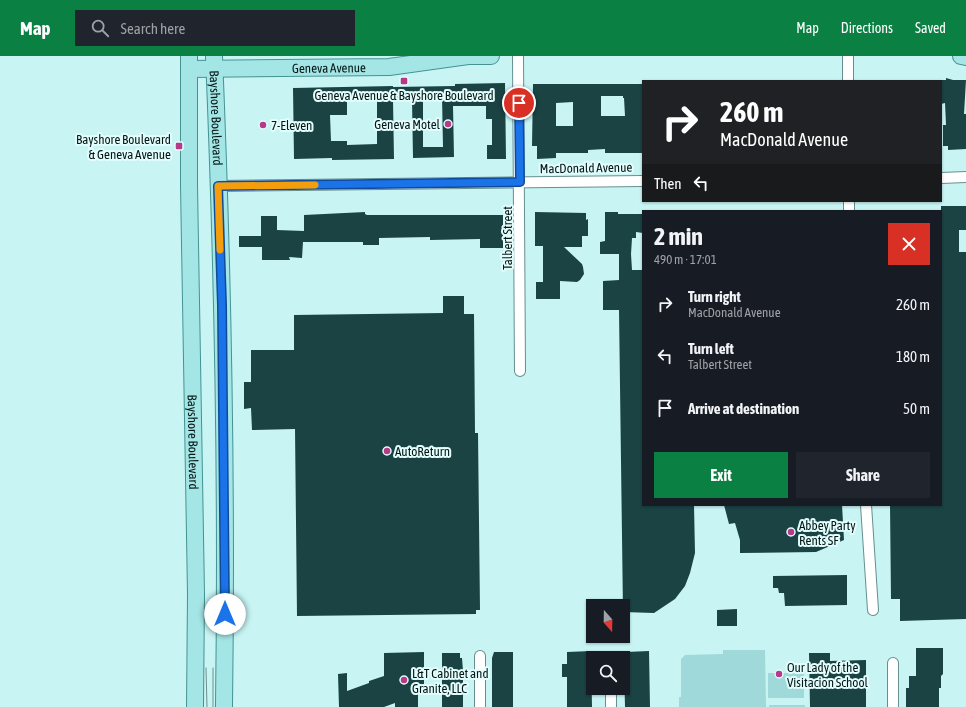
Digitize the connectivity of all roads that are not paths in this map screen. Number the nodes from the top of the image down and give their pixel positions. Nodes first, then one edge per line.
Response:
1 (467, 56) edge
2 (491, 56) edge
3 (518, 56) edge
4 (848, 56) edge
5 (961, 56) edge
6 (966, 57) edge
7 (189, 63) edge
8 (214, 63) edge
9 (848, 80) edge
10 (966, 177) edge
11 (942, 178) edge
12 (642, 181) edge
13 (520, 182) junction
14 (218, 186) junction
15 (520, 371) dead end
16 (866, 506) edge
17 (872, 610) dead end
18 (480, 656) dead end
19 (893, 662) dead end
20 (611, 695) edge
21 (194, 707) edge
22 (224, 707) edge
23 (480, 707) edge
24 (611, 707) edge
25 (893, 707) edge

1 - 2 main road, Geneva Avenue
1 - 8 main road, Geneva Avenue
3 - 13 street, Talbert Street
4 - 9 street
5 - 6 main road
7 - 8 main road, Geneva Avenue
7 - 21 main road, Bayshore Boulevard
8 - 14 main road, Bayshore Boulevard
10 - 11 street
12 - 13 street, MacDonald Avenue
13 - 14 street, MacDonald Avenue
13 - 15 street, Talbert Street
14 - 22 main road, Bayshore Boulevard
16 - 17 street
18 - 23 street
19 - 25 street
20 - 24 street

